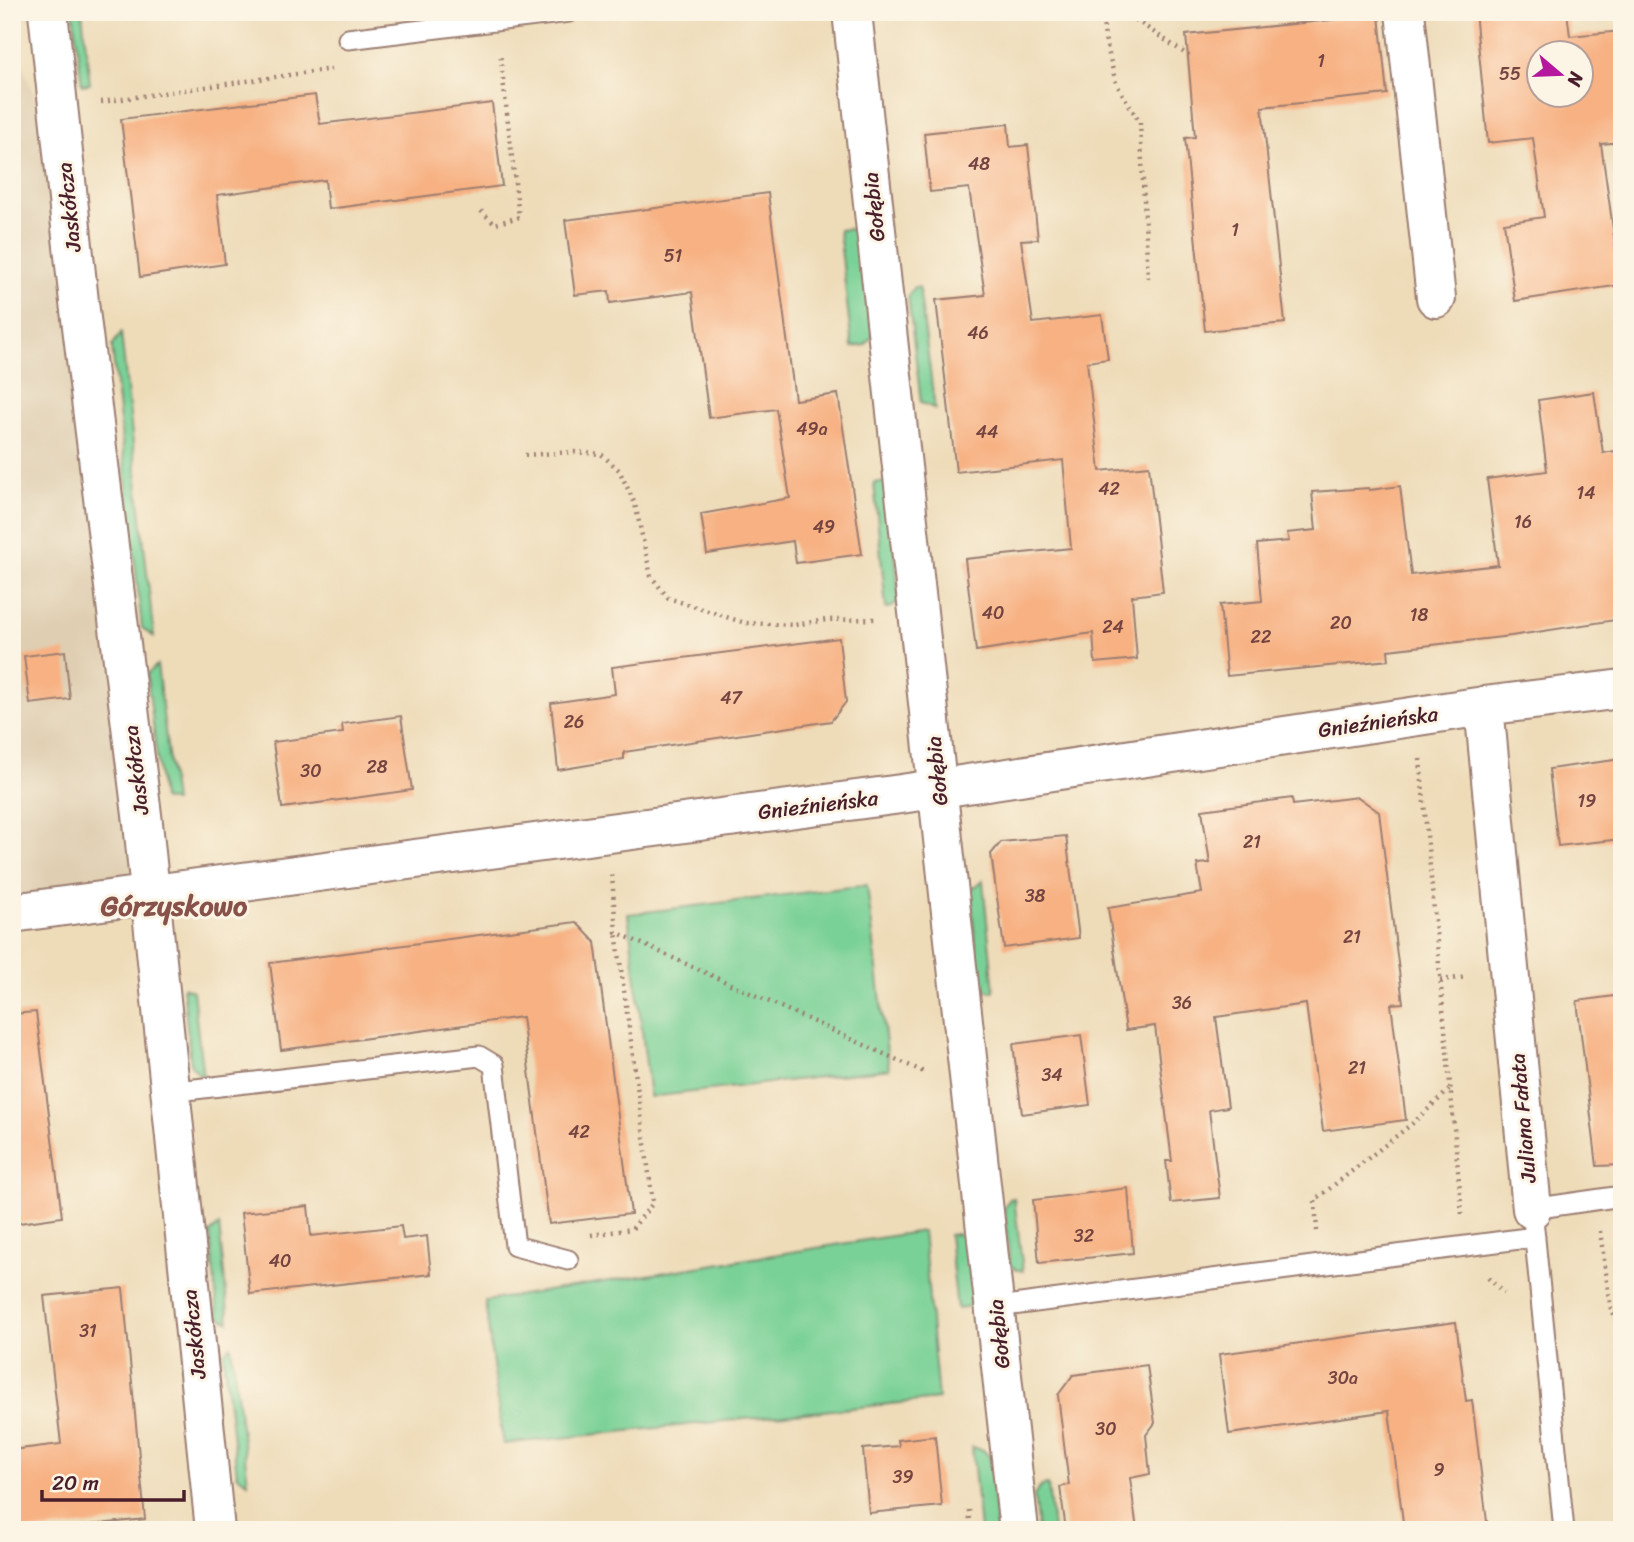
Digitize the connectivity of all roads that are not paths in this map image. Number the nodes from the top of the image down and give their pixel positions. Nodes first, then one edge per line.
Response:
1 (48, 12) edge
2 (569, 12) edge
3 (852, 12) edge
4 (1405, 12) edge
5 (348, 39) road end
6 (1436, 298) dead end
7 (1622, 689) edge
8 (1484, 706) junction
9 (939, 787) junction
10 (150, 896) junction
11 (12, 913) edge
12 (169, 1092) junction
13 (1622, 1196) edge
14 (1534, 1223) junction
15 (568, 1260) road end
16 (997, 1307) junction
17 (215, 1530) edge
18 (1019, 1530) edge
19 (1564, 1530) edge

1 - 10 street, Jaskółcza
2 - 5 lane
3 - 9 street, Gołębia
4 - 6 street
7 - 8 street, Gnieźnieńska
8 - 9 street, Gnieźnieńska
8 - 14 street, Juliana Fałata
9 - 10 street, Gnieźnieńska
9 - 16 street, Gołębia
10 - 11 street, Gnieźnieńska
10 - 12 street, Jaskółcza
12 - 15 lane
12 - 17 street, Jaskółcza
13 - 14 lane
14 - 16 lane
14 - 19 lane, Juliana Fałata
16 - 18 street, Gołębia

